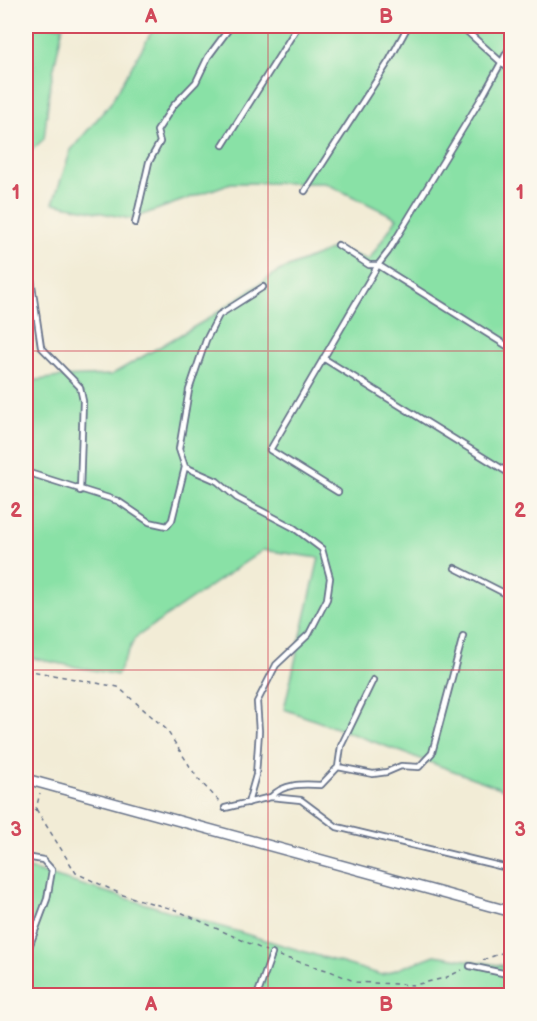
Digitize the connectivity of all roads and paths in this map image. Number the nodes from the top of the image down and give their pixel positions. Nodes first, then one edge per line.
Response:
1 (231, 26) edge
2 (298, 26) edge
3 (408, 26) edge
4 (461, 26) edge
5 (512, 43) edge
6 (500, 62) junction
7 (512, 72) edge
8 (223, 145) dead end
9 (305, 191) dead end
10 (135, 223) dead end
11 (338, 245) dead end
12 (378, 265) junction
13 (26, 272) edge
14 (263, 287) dead end
15 (512, 349) edge
16 (323, 358) junction
17 (185, 467) junction
18 (26, 472) edge
19 (512, 475) edge
20 (80, 491) junction
21 (338, 492) dead end
22 (455, 568) dead end
23 (512, 597) edge
24 (463, 636) dead end
25 (26, 670) edge
26 (373, 680) dead end
27 (338, 767) junction
28 (26, 779) edge
29 (42, 784) junction
30 (271, 797) junction
31 (248, 802) junction
32 (225, 808) joint
33 (36, 809) junction
34 (26, 815) edge
35 (26, 857) edge
36 (512, 869) edge
37 (512, 912) edge
38 (512, 949) edge
39 (272, 954) junction
40 (26, 956) edge
41 (470, 966) junction
42 (512, 975) edge
43 (257, 996) edge

1 - 10 lane
2 - 8 lane
3 - 9 lane
4 - 6 lane
5 - 6 lane
6 - 7 lane
6 - 12 lane
11 - 12 lane
12 - 15 lane
12 - 16 lane
13 - 20 lane
14 - 17 lane
16 - 19 lane
16 - 21 lane
17 - 20 lane
17 - 31 lane
18 - 20 lane
22 - 23 lane
24 - 27 lane
25 - 32 path
26 - 27 lane
27 - 30 lane
28 - 29 street
29 - 33 path
29 - 37 street
30 - 31 lane
30 - 36 lane
31 - 32 lane
33 - 34 path
33 - 39 path
35 - 40 lane
38 - 41 path
39 - 41 path
39 - 43 lane
41 - 42 lane

